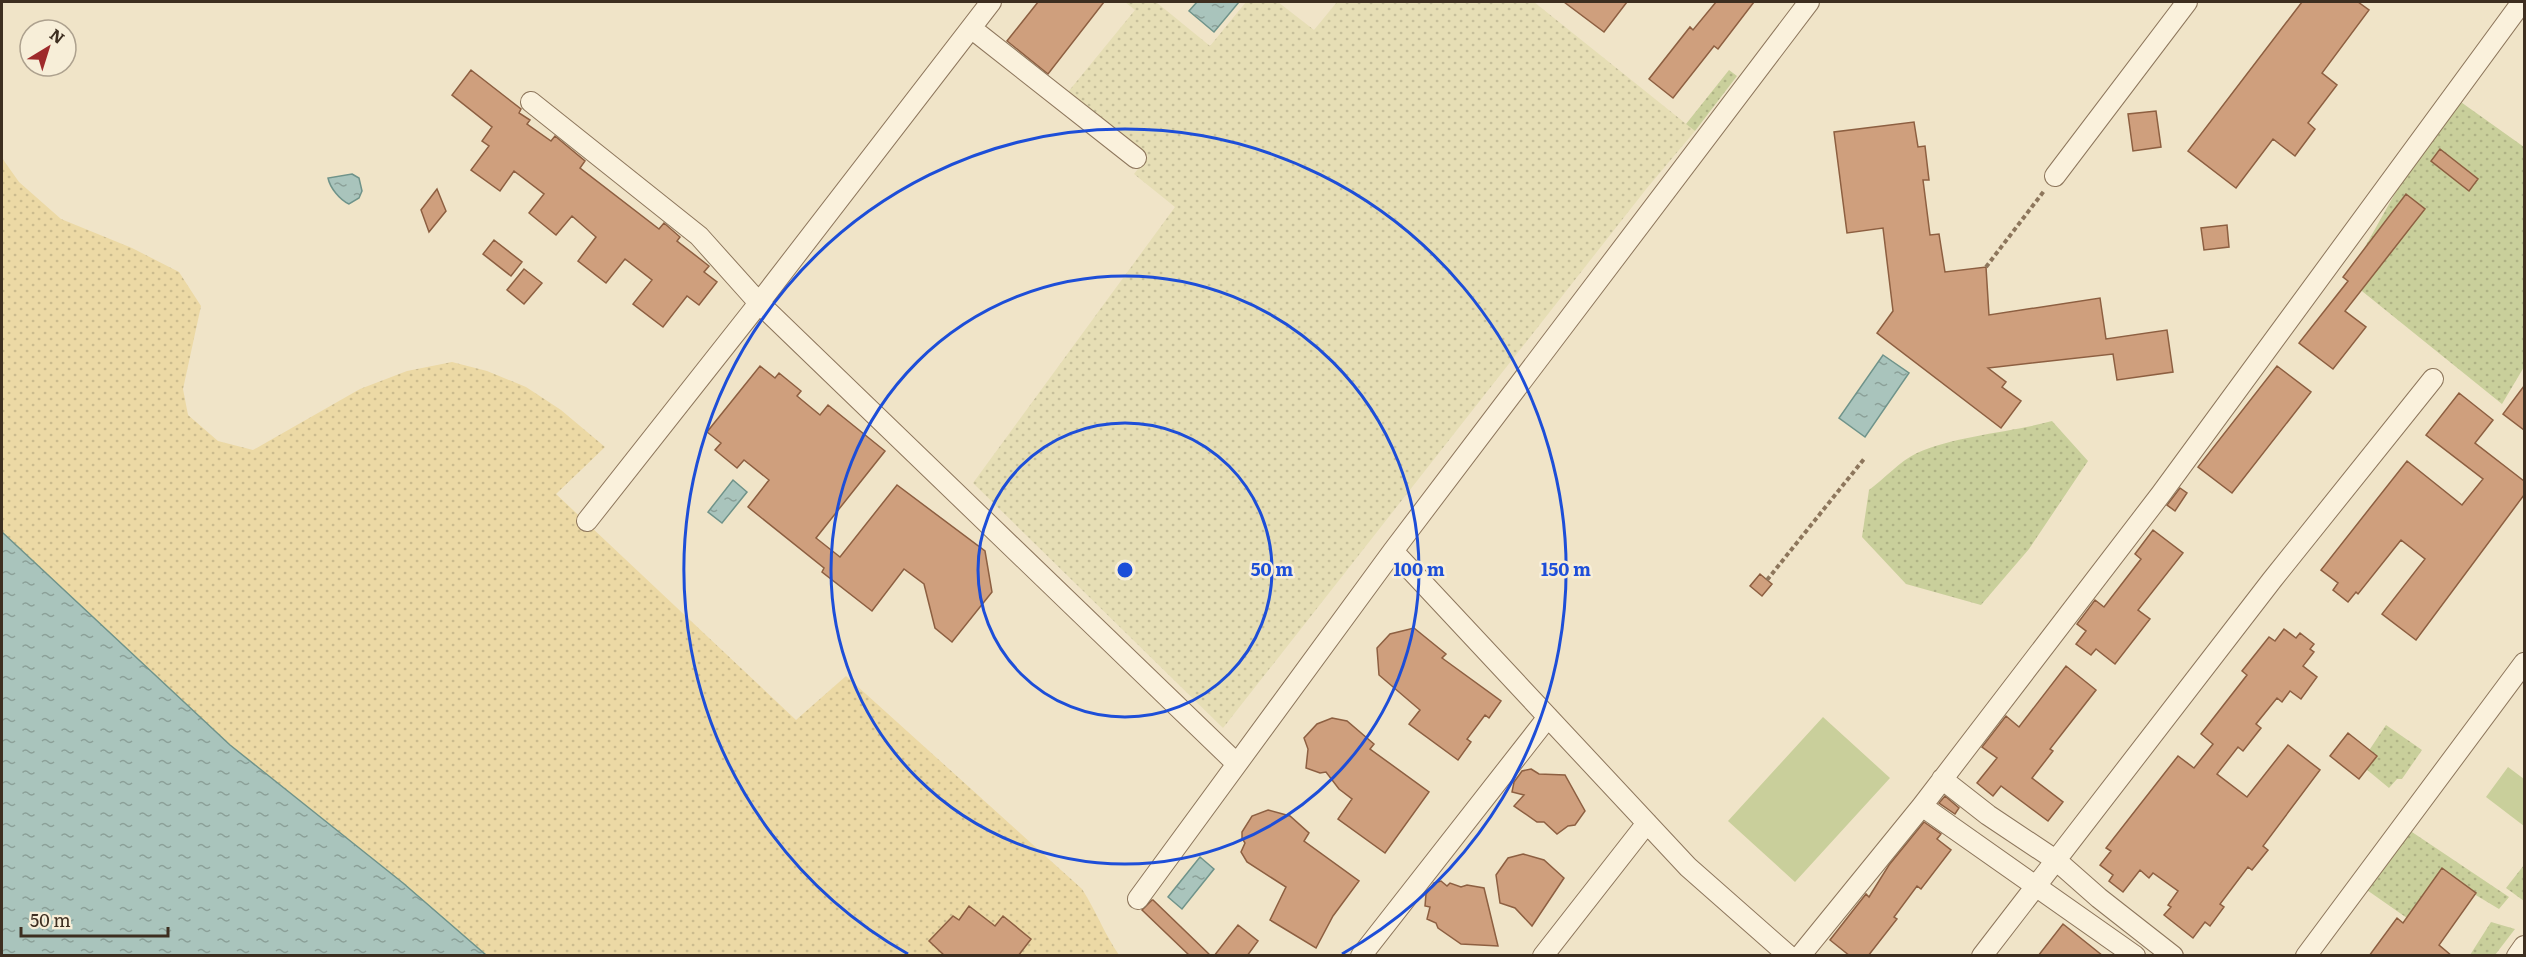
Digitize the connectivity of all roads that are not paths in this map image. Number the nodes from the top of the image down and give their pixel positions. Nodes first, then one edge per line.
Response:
1 (991, 2) edge
2 (1809, 2) edge
3 (2187, 2) edge
4 (2522, 2) edge
5 (970, 28) junction
6 (531, 102) dead end
7 (1136, 158) dead end
8 (2055, 176) road end
9 (759, 303) junction
10 (2433, 379) dead end
11 (587, 521) dead end
12 (1394, 550) junction
13 (2524, 663) edge
14 (1548, 717) junction
15 (1236, 763) junction
16 (1942, 779) junction
17 (1922, 806) junction
18 (1647, 823) junction
19 (2057, 861) junction
20 (2036, 887) junction
21 (1138, 899) dead end
22 (2524, 946) edge
23 (1361, 956) edge
24 (1544, 956) edge
25 (1789, 956) edge
26 (1800, 956) edge
27 (1982, 956) edge
28 (2135, 956) edge
29 (2173, 956) edge
30 (2306, 956) edge
31 (2517, 956) edge

1 - 5 street
2 - 12 street
3 - 8 street
4 - 16 street
5 - 7 street
5 - 9 street
6 - 9 street
9 - 11 street
9 - 15 street
10 - 19 street
12 - 14 street
12 - 15 street
13 - 30 street
14 - 18 street
14 - 23 street
15 - 21 street
16 - 17 street
16 - 19 street
17 - 20 street
17 - 26 street
18 - 24 street
18 - 25 street
19 - 20 street
19 - 29 street
20 - 27 street
20 - 28 street
22 - 31 street

